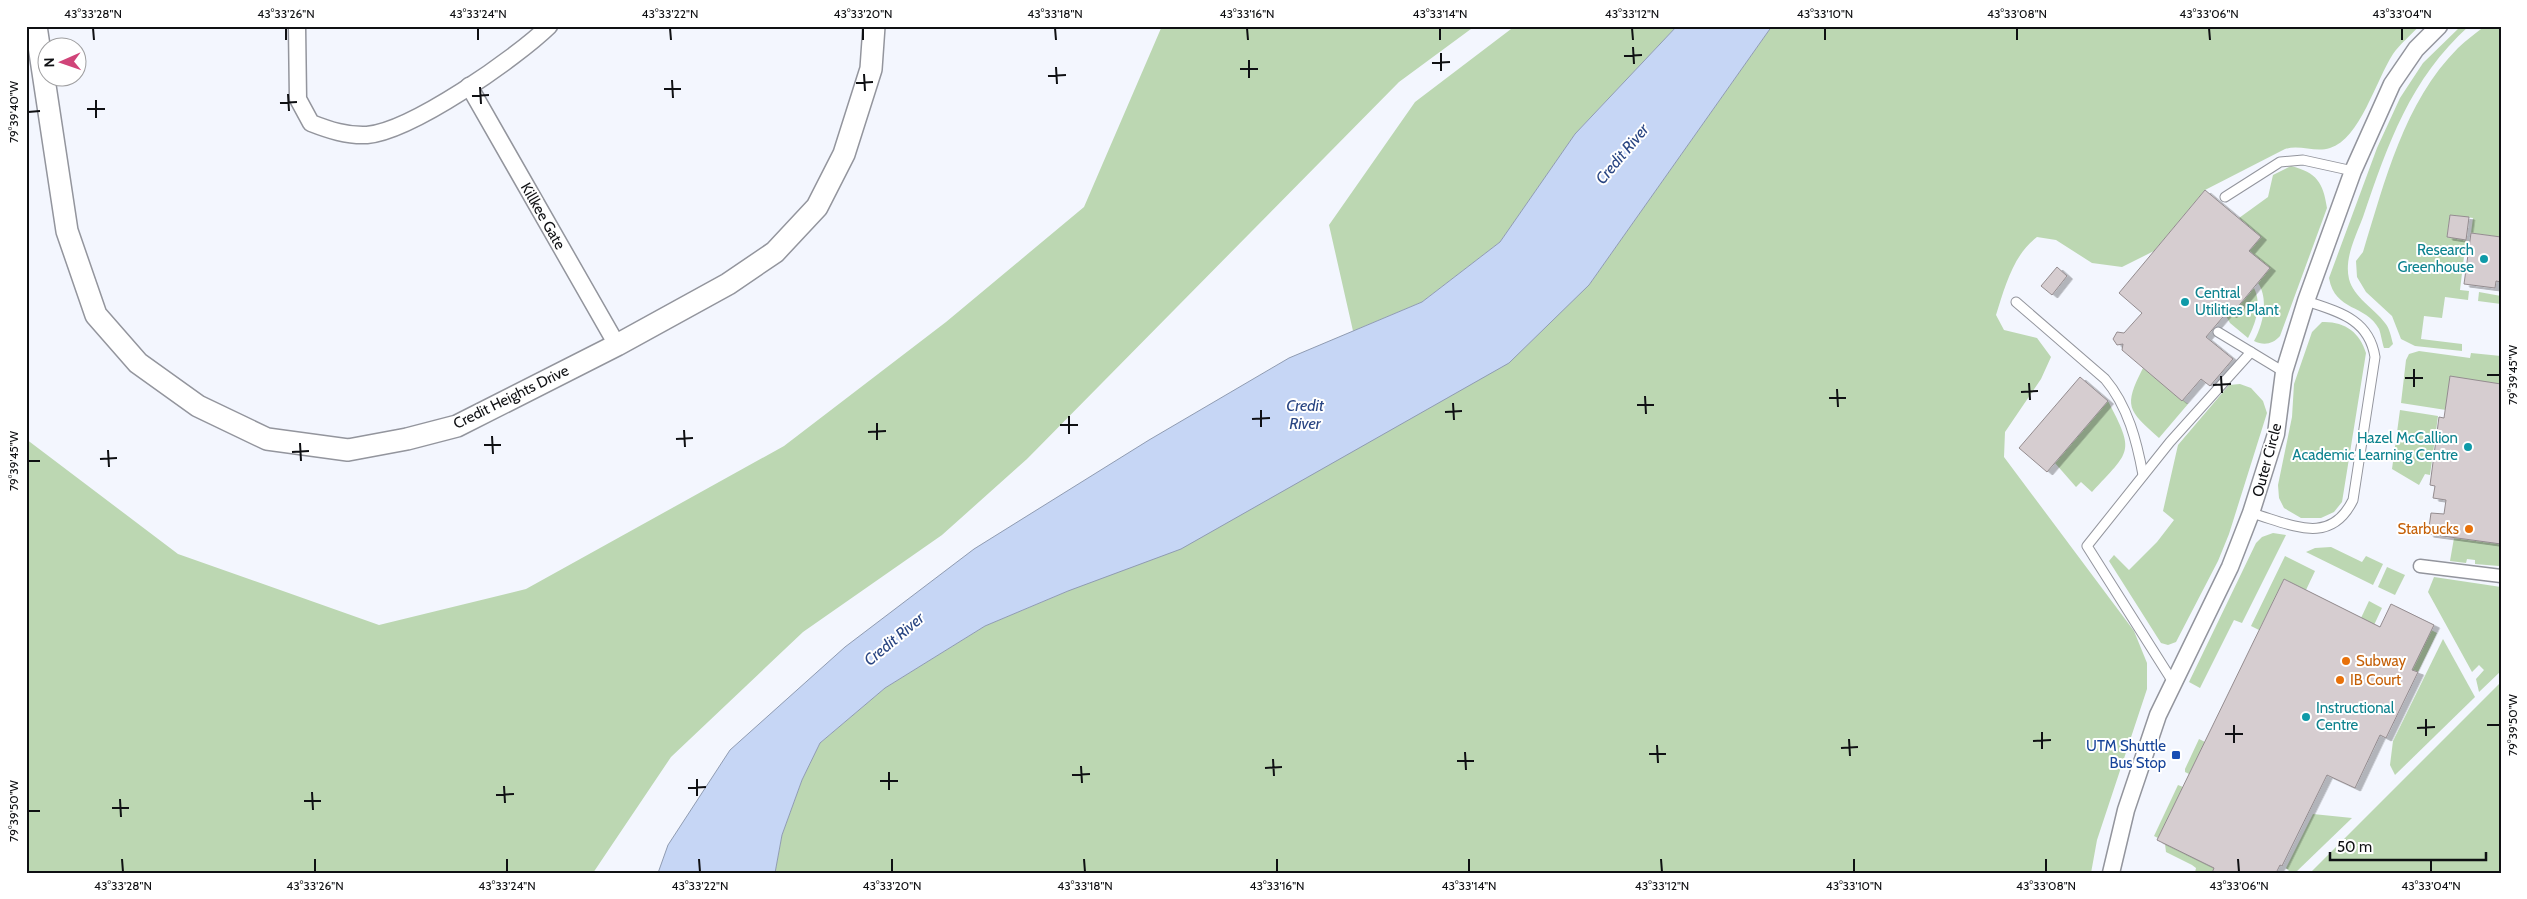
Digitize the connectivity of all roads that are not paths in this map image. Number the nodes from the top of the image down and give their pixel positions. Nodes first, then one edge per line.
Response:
1 (36, 26) edge
2 (297, 26) edge
3 (549, 26) edge
4 (874, 26) edge
5 (2439, 26) edge
6 (469, 86) junction
7 (2353, 171) junction
8 (2225, 197) dead end
9 (2306, 301) junction
10 (2016, 302) dead end
11 (2218, 332) dead end
12 (618, 345) junction
13 (2251, 352) junction
14 (2284, 372) junction
15 (2144, 475) junction
16 (2252, 513) junction
17 (2420, 566) dead end
18 (2501, 576) edge
19 (2173, 682) junction
20 (2111, 873) edge

1 - 12 street, Credit Heights Drive
2 - 6 street
3 - 6 street
4 - 12 street, Credit Heights Drive
5 - 7 street, Outer Circle
6 - 12 street, Killkee Gate
7 - 8 lane
7 - 9 street, Outer Circle
9 - 14 street, Outer Circle
9 - 16 lane
10 - 15 lane
11 - 13 lane
13 - 14 lane
13 - 15 lane
14 - 16 street, Outer Circle
15 - 19 lane
16 - 19 street, Outer Circle
17 - 18 street
19 - 20 street, Outer Circle

